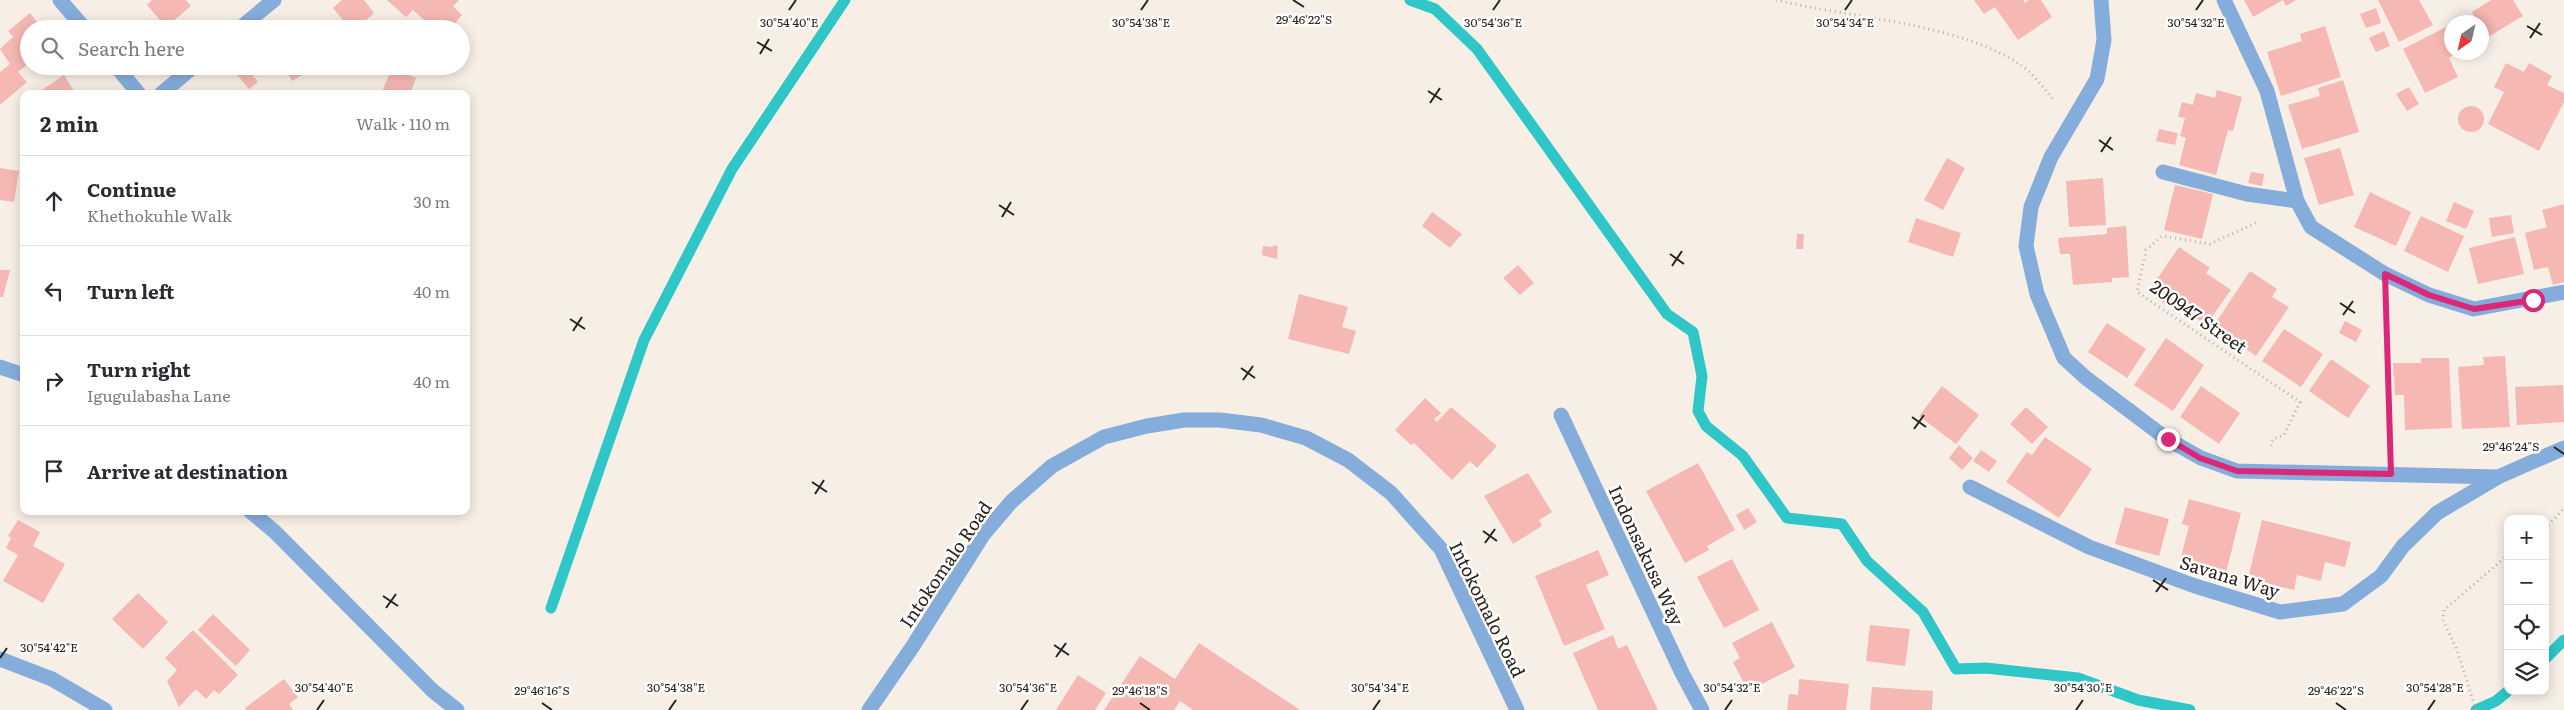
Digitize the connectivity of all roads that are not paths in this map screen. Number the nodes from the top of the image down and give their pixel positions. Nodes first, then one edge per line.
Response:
1 (60, 0) edge
2 (274, 0) edge
3 (2101, 0) edge
4 (2224, 0) edge
5 (77, 20) edge
6 (250, 20) edge
7 (123, 75) edge
8 (183, 75) edge
9 (136, 90) edge
10 (166, 90) edge
11 (2162, 172) dead end
12 (2297, 201) junction
13 (2564, 292) edge
14 (0, 367) edge
15 (20, 374) edge
16 (1561, 415) dead end
17 (2564, 448) edge
18 (2498, 477) junction
19 (1970, 488) dead end
20 (255, 515) edge
21 (0, 659) edge
22 (105, 710) edge
23 (457, 710) edge
24 (869, 710) edge
25 (1517, 710) edge
26 (1702, 710) edge

1 - 5 street
2 - 6 street
3 - 18 street
4 - 12 street
7 - 9 street
8 - 10 street
11 - 12 street
12 - 13 street
14 - 15 street
16 - 26 street, Indonsakusa Way
17 - 18 street, Savana Way
18 - 19 street, Savana Way
20 - 23 street
21 - 22 street
24 - 25 street, Intokomalo Road

